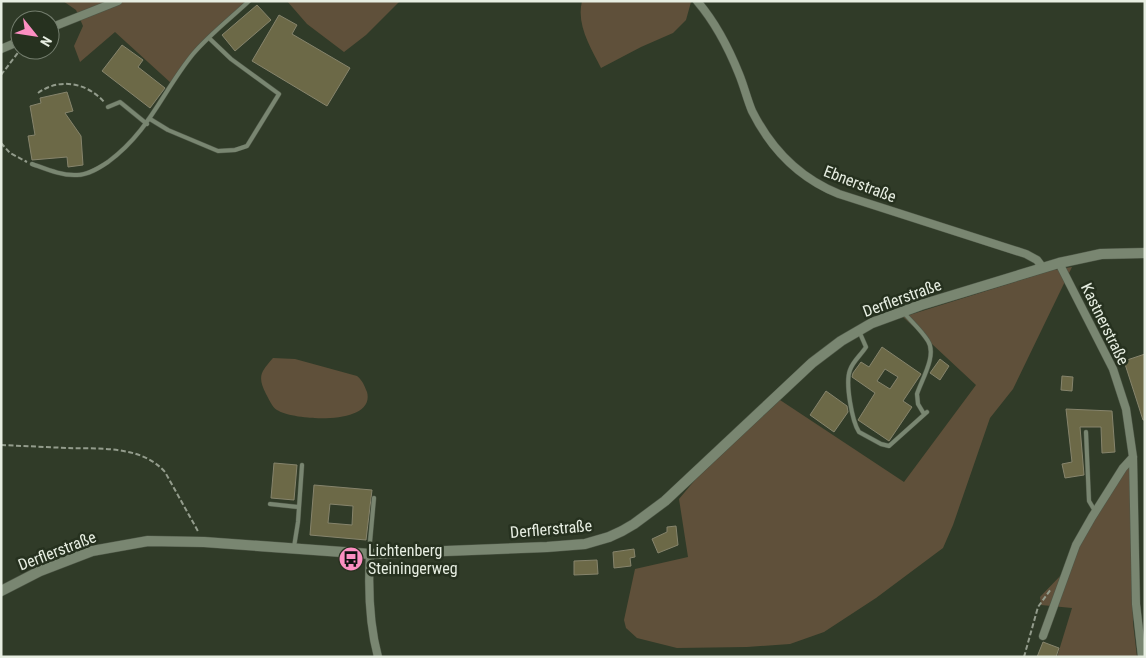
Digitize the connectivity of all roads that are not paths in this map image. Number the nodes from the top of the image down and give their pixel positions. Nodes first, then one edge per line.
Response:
1 (118, 1) edge
2 (249, 1) edge
3 (697, 1) edge
4 (60, 24) edge
5 (209, 38) junction
6 (108, 107) road end
7 (150, 119) junction
8 (146, 124) junction
9 (32, 164) road end
10 (1145, 253) edge
11 (1059, 263) junction
12 (1043, 268) junction
13 (903, 311) junction
14 (858, 330) junction
15 (1086, 432) dead end
16 (1133, 457) junction
17 (302, 465) dead end
18 (374, 498) dead end
19 (270, 504) dead end
20 (298, 507) junction
21 (1095, 511) junction
22 (294, 549) junction
23 (370, 554) junction
24 (1, 591) edge
25 (1043, 636) dead end
26 (378, 657) edge
27 (1142, 657) edge

1 - 4 street
2 - 5 lane
3 - 12 street, Ebnerstraße
5 - 7 lane
5 - 7 lane
6 - 8 lane
7 - 8 lane
8 - 9 lane
10 - 11 street, Derflerstraße
11 - 12 street, Derflerstraße
11 - 16 street, Kastnerstraße
12 - 13 street, Derflerstraße
13 - 14 street, Derflerstraße
13 - 14 lane
14 - 23 street, Derflerstraße
15 - 21 lane
16 - 21 street
16 - 27 street, Kastnerstraße
17 - 20 lane
18 - 23 lane
19 - 20 lane
20 - 22 lane
21 - 25 street
22 - 23 street, Derflerstraße
22 - 24 street, Derflerstraße
23 - 26 street

